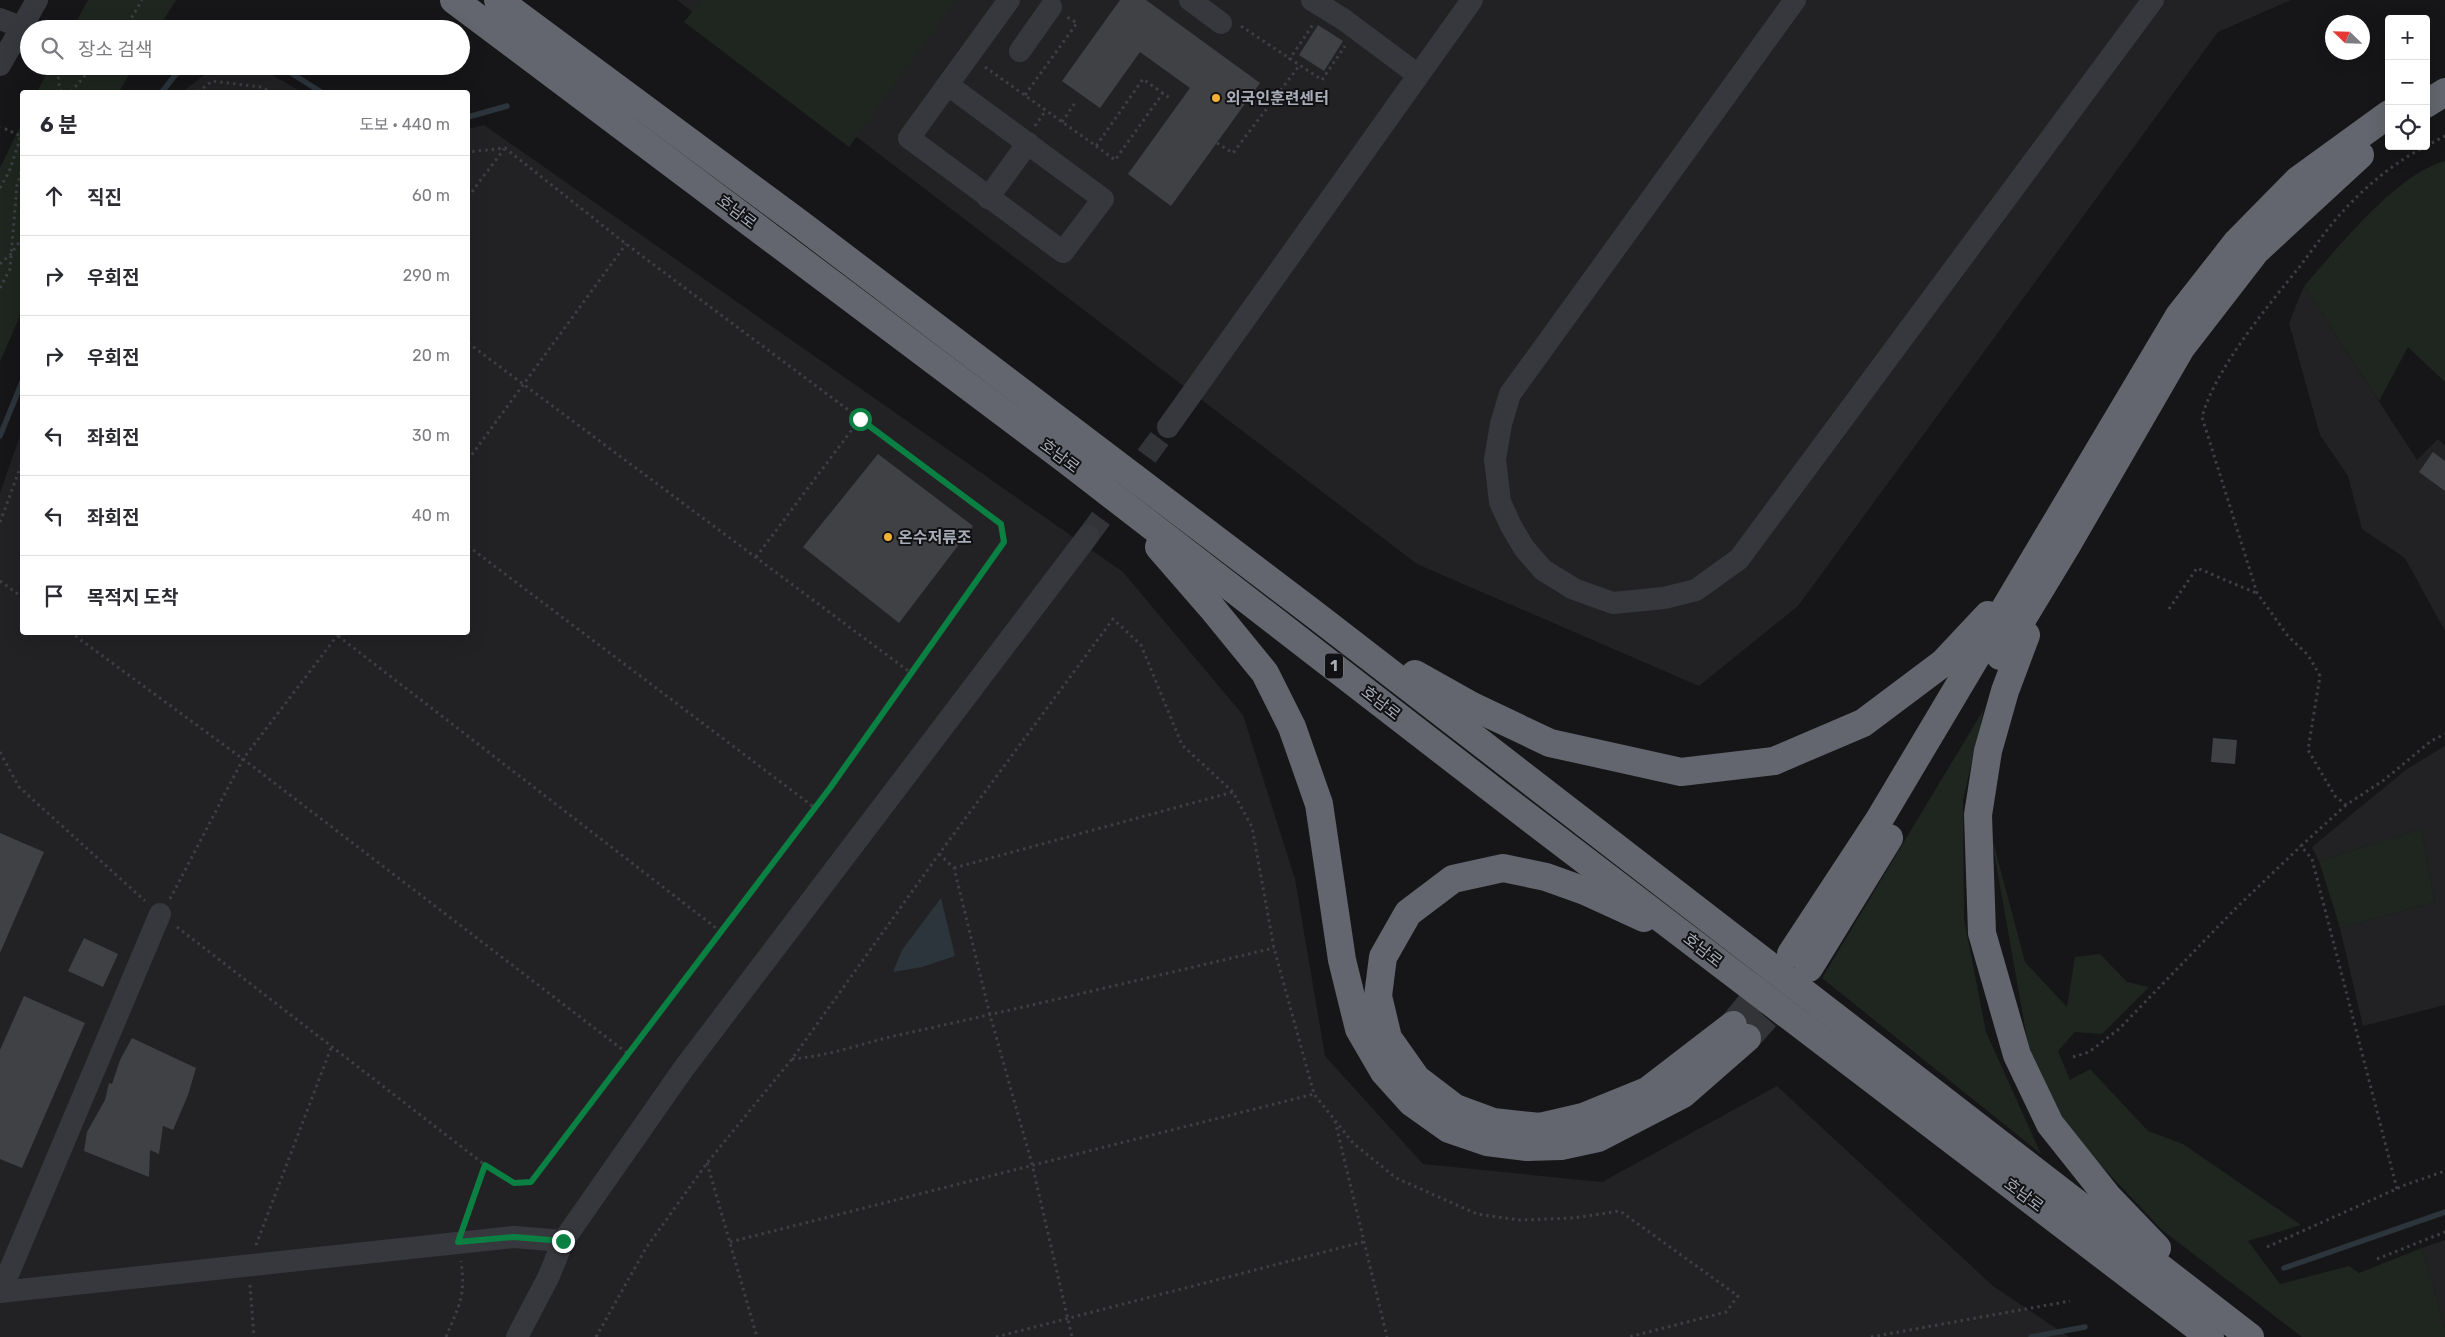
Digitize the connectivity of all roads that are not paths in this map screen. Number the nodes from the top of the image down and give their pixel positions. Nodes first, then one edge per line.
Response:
1 (37, 0) edge
2 (454, 0) edge
3 (498, 0) edge
4 (1009, 0) edge
5 (1190, 0) edge
6 (1472, 0) edge
7 (1795, 0) edge
8 (2153, 0) edge
9 (1052, 5) edge
10 (1314, 9) edge
11 (0, 18) edge
12 (25, 20) edge
13 (1228, 22) road end
14 (20, 27) edge
15 (20, 29) edge
16 (1020, 51) dead end
17 (0, 65) edge
18 (1418, 75) junction
19 (948, 84) junction
20 (2385, 117) edge
21 (1031, 135) junction
22 (2385, 135) edge
23 (988, 198) junction
24 (1168, 427) tunnel mouth
25 (1065, 459) junction
26 (1088, 536) tunnel mouth
27 (2056, 544) junction
28 (1314, 614) junction
29 (160, 914) road end
30 (1714, 958) junction
31 (1800, 961) tunnel mouth
32 (563, 1241) junction
33 (1, 1291) edge
34 (2244, 1333) edge
35 (517, 1337) edge
36 (2210, 1337) edge

1 - 12 street
2 - 25 highway, 호남로 / 1
3 - 28 highway, 호남로 / 1
4 - 19 street
5 - 13 street
6 - 18 street
7 - 8 street
9 - 16 street
10 - 18 street
11 - 14 street
15 - 17 street
18 - 24 street
19 - 21 street
19 - 23 street
20 - 27 highway
21 - 23 street
21 - 23 street
22 - 27 highway
25 - 30 highway, 호남로 / 1
25 - 30 highway
26 - 32 street
27 - 28 highway
27 - 31 highway
27 - 34 highway
28 - 34 highway, 호남로 / 1
29 - 33 street
30 - 36 highway, 호남로 / 1
32 - 33 street
32 - 35 street

